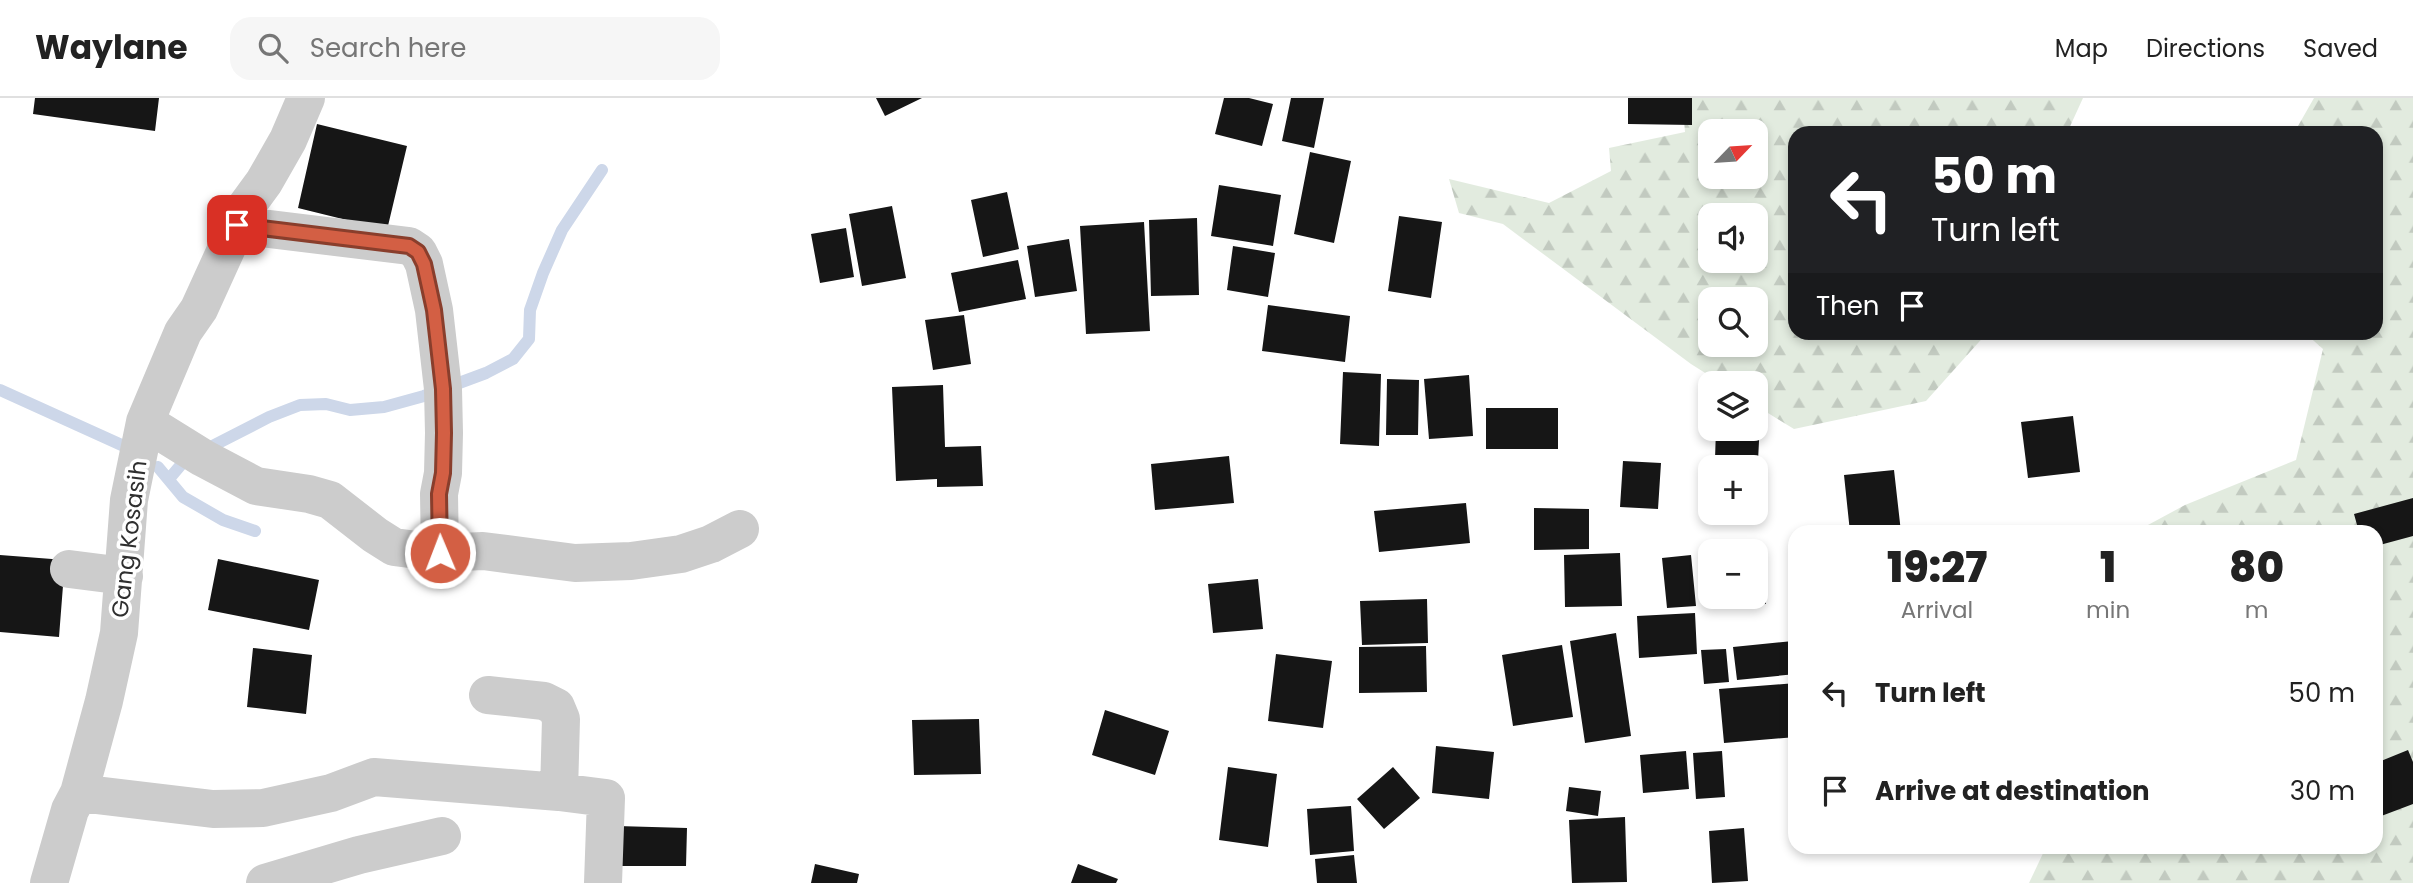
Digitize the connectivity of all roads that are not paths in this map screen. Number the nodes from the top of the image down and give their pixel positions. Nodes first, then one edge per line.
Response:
1 (306, 98) edge
2 (237, 225) junction
3 (153, 427) junction
4 (740, 529) dead end
5 (440, 553) junction
6 (69, 569) dead end
7 (124, 576) junction
8 (488, 695) dead end
9 (559, 792) junction
10 (79, 793) junction
11 (442, 836) dead end
12 (49, 883) edge
13 (265, 883) edge
14 (603, 883) edge

1 - 2 street, Gang Kosasih
2 - 3 street, Gang Kosasih
2 - 5 street
3 - 5 street
3 - 7 street, Gang Kosasih
4 - 5 street
6 - 7 street
7 - 10 street, Gang Kosasih
8 - 9 street
9 - 10 street
9 - 14 street
10 - 12 street, Gang Kosasih
11 - 13 street

